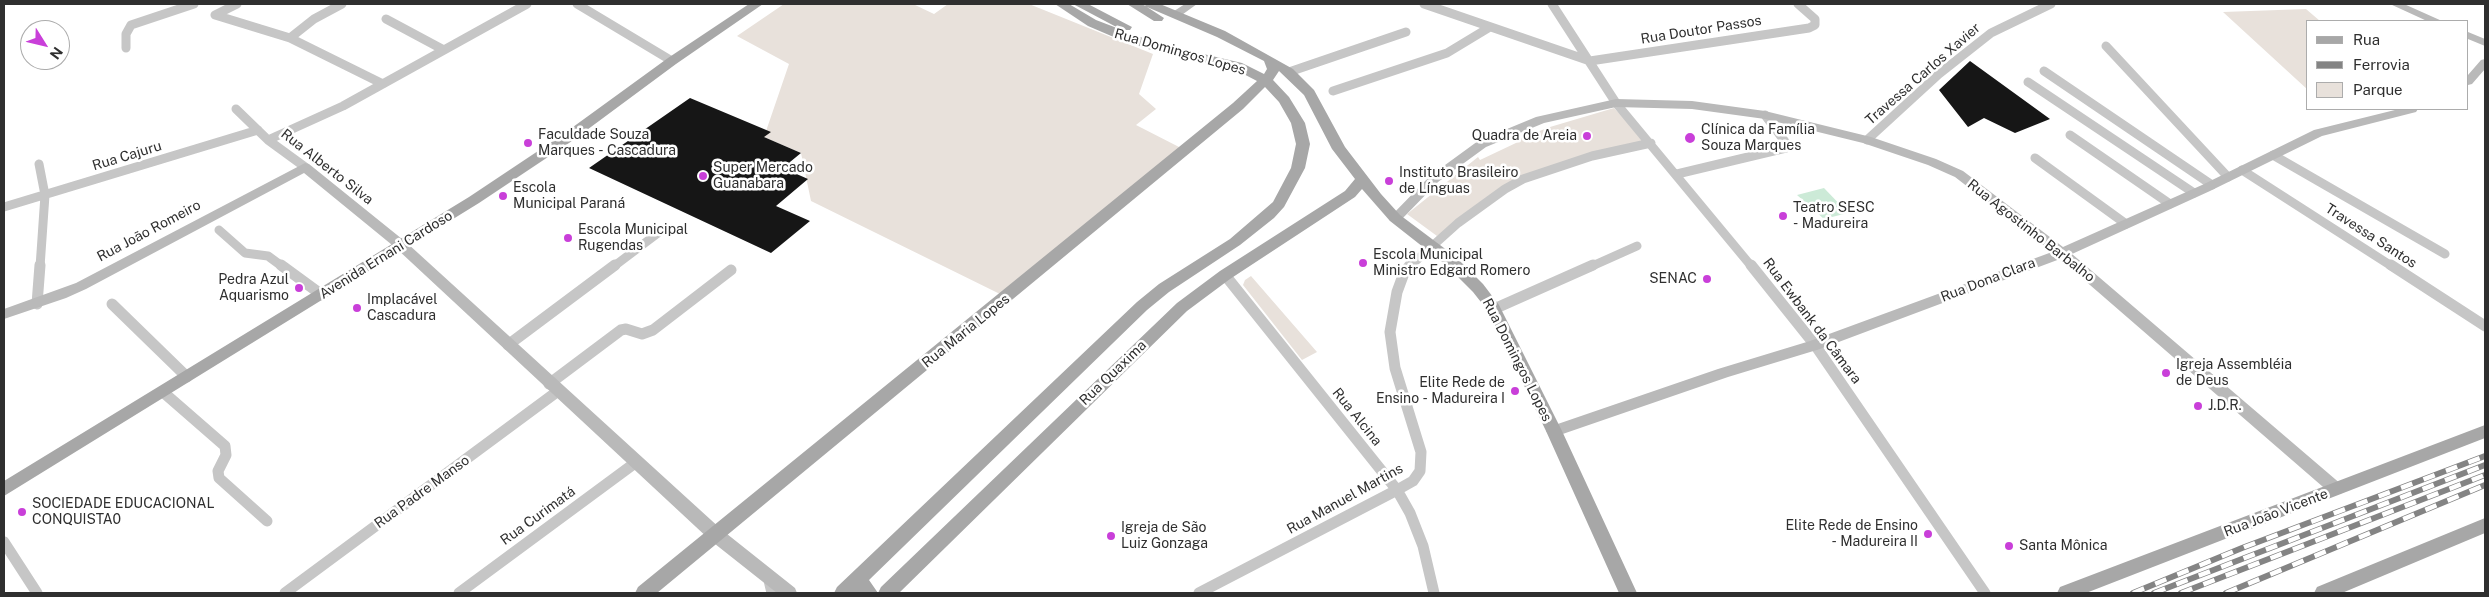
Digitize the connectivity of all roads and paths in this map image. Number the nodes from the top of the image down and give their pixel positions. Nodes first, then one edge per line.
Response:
1 (194, 4) edge
2 (238, 4) edge
3 (342, 4) edge
4 (527, 4) edge
5 (577, 4) edge
6 (757, 4) edge
7 (1061, 4) edge
8 (1079, 4) edge
9 (1133, 4) edge
10 (1150, 4) edge
11 (1192, 4) edge
12 (1424, 4) edge
13 (1552, 4) edge
14 (1798, 4) edge
15 (2052, 4) edge
16 (2395, 4) edge
17 (1175, 15) junction
18 (386, 20) dead end
19 (2434, 20) edge
20 (1490, 28) junction
21 (1406, 32) dead end
22 (2469, 35) edge
23 (290, 38) junction
24 (1229, 39) junction
25 (2485, 43) edge
26 (2106, 46) dead end
27 (126, 48) dead end
28 (442, 49) junction
29 (1270, 58) junction
30 (1590, 61) junction
31 (672, 62) junction
32 (2485, 62) edge
33 (1238, 66) junction
34 (2044, 70) dead end
35 (1289, 72) junction
36 (1266, 81) junction
37 (2469, 81) edge
38 (2028, 82) dead end
39 (383, 84) junction
40 (1333, 91) dead end
41 (1616, 103) junction
42 (236, 110) dead end
43 (2408, 110) edge
44 (1765, 115) junction
45 (258, 130) junction
46 (2070, 135) dead end
47 (268, 140) junction
48 (1867, 140) junction
49 (1651, 143) junction
50 (2273, 154) junction
51 (2035, 158) dead end
52 (39, 164) dead end
53 (305, 168) junction
54 (1298, 168) joint
55 (2242, 170) junction
56 (1677, 174) junction
57 (2228, 177) junction
58 (1362, 180) junction
59 (2212, 185) junction
60 (2194, 193) junction
61 (45, 195) junction
62 (2170, 204) junction
63 (4, 206) edge
64 (1395, 218) junction
65 (2126, 224) junction
66 (219, 230) dead end
67 (658, 233) dead end
68 (402, 246) junction
69 (1430, 246) junction
70 (1637, 246) dead end
71 (2062, 253) junction
72 (2444, 254) dead end
73 (731, 270) dead end
74 (1225, 276) junction
75 (322, 296) junction
76 (37, 304) junction
77 (112, 304) dead end
78 (1494, 309) junction
79 (4, 314) edge
80 (2485, 326) edge
81 (508, 345) junction
82 (1815, 345) junction
83 (187, 378) junction
84 (554, 388) junction
85 (162, 392) junction
86 (1554, 431) junction
87 (2485, 431) edge
88 (635, 463) junction
89 (4, 489) edge
90 (2336, 489) junction
91 (1397, 490) junction
92 (267, 521) dead end
93 (2485, 525) edge
94 (716, 535) junction
95 (4, 542) edge
96 (768, 575) junction
97 (864, 586) edge
98 (37, 593) edge
99 (285, 593) edge
100 (459, 593) edge
101 (644, 593) edge
102 (772, 593) edge
103 (790, 593) edge
104 (843, 593) edge
105 (887, 593) edge
106 (1199, 593) edge
107 (1434, 593) edge
108 (1628, 593) edge
109 (1985, 593) edge
110 (2066, 593) edge
111 (2323, 593) edge

1 - 27 street
2 - 23 street
3 - 23 street
4 - 28 street
5 - 31 street
6 - 31 main road, Avenida Ernani Cardoso
7 - 33 main road, Rua Domingos Lopes
8 - 33 main road
9 - 24 main road
10 - 17 main road, Rua Domingos Lopes
11 - 17 street
12 - 20 street
13 - 30 street, Rua Ewbank da Câmara
14 - 30 street, Rua Doutor Passos
15 - 48 street, Travessa Carlos Xavier
16 - 19 street
17 - 24 main road, Rua Domingos Lopes
18 - 28 street
20 - 30 street
20 - 40 street
21 - 35 street
22 - 25 street
23 - 39 street
24 - 29 main road, Rua Domingos Lopes
26 - 57 street
28 - 39 street
29 - 35 main road, Rua Domingos Lopes
29 - 36 main road
30 - 41 street, Rua Ewbank da Câmara
31 - 68 main road, Avenida Ernani Cardoso
32 - 37 street
33 - 36 main road, Rua Domingos Lopes
34 - 59 street
35 - 58 main road, Rua Domingos Lopes
36 - 54 main road, Rua Domingos Lopes
36 - 94 main road, Rua Maria Lopes
38 - 60 street
39 - 47 street
41 - 44 street, Rua Agostinho Barbalho
41 - 49 street, Rua Ewbank da Câmara
41 - 64 street, Rua Agostinho Barbalho
42 - 45 street, Rua Alberto Silva
43 - 50 street, Rua Dona Clara
44 - 48 street, Rua Agostinho Barbalho
44 - 56 street
45 - 47 street, Rua Alberto Silva
45 - 61 street, Rua Cajuru
46 - 62 street
47 - 53 street, Rua Alberto Silva
48 - 71 street, Rua Agostinho Barbalho
49 - 56 street, Rua Ewbank da Câmara
49 - 69 street, Rua Manuel Martins
50 - 55 street, Rua Dona Clara
50 - 72 street
51 - 65 street
52 - 61 street
53 - 68 street, Rua Alberto Silva
53 - 76 street, Rua João Romeiro
54 - 97 main road, Rua Quaxima
55 - 57 street, Rua Dona Clara
55 - 80 street, Travessa Santos
56 - 82 street, Rua Ewbank da Câmara
57 - 59 street, Rua Dona Clara
58 - 64 main road, Rua Domingos Lopes
58 - 74 main road, Rua Quaxima
59 - 60 street, Rua Dona Clara
60 - 62 street, Rua Dona Clara
61 - 63 street, Rua Cajuru
61 - 76 street
62 - 65 street, Rua Dona Clara
64 - 69 main road, Rua Domingos Lopes
65 - 71 street, Rua Dona Clara
66 - 75 street
67 - 81 street
68 - 75 main road, Avenida Ernani Cardoso
68 - 81 street
69 - 78 main road, Rua Domingos Lopes
69 - 91 street, Rua Manuel Martins
70 - 78 street
71 - 82 street, Rua Dona Clara
71 - 90 street, Rua Agostinho Barbalho
73 - 84 street, Rua Padre Manso
74 - 91 street, Rua Alcina
74 - 105 main road, Rua Quaxima
75 - 83 main road, Avenida Ernani Cardoso
76 - 79 street, Rua João Romeiro
77 - 83 street
78 - 86 main road, Rua Domingos Lopes
81 - 84 street
82 - 86 street, Rua Dona Clara
82 - 109 street, Rua Ewbank da Câmara
83 - 85 main road, Avenida Ernani Cardoso
84 - 88 street
84 - 99 street, Rua Padre Manso
85 - 89 main road, Avenida Ernani Cardoso
85 - 92 street
86 - 108 main road, Rua Domingos Lopes
87 - 90 main road, Rua João Vicente
88 - 94 street
88 - 100 street, Rua Curimatá
90 - 110 main road, Rua João Vicente
91 - 106 street, Rua Manuel Martins
91 - 107 street, Rua Alcina
93 - 111 main road
94 - 96 street
94 - 101 main road, Rua Maria Lopes
95 - 98 street
96 - 102 street
96 - 103 street
97 - 104 main road, Rua Quaxima

